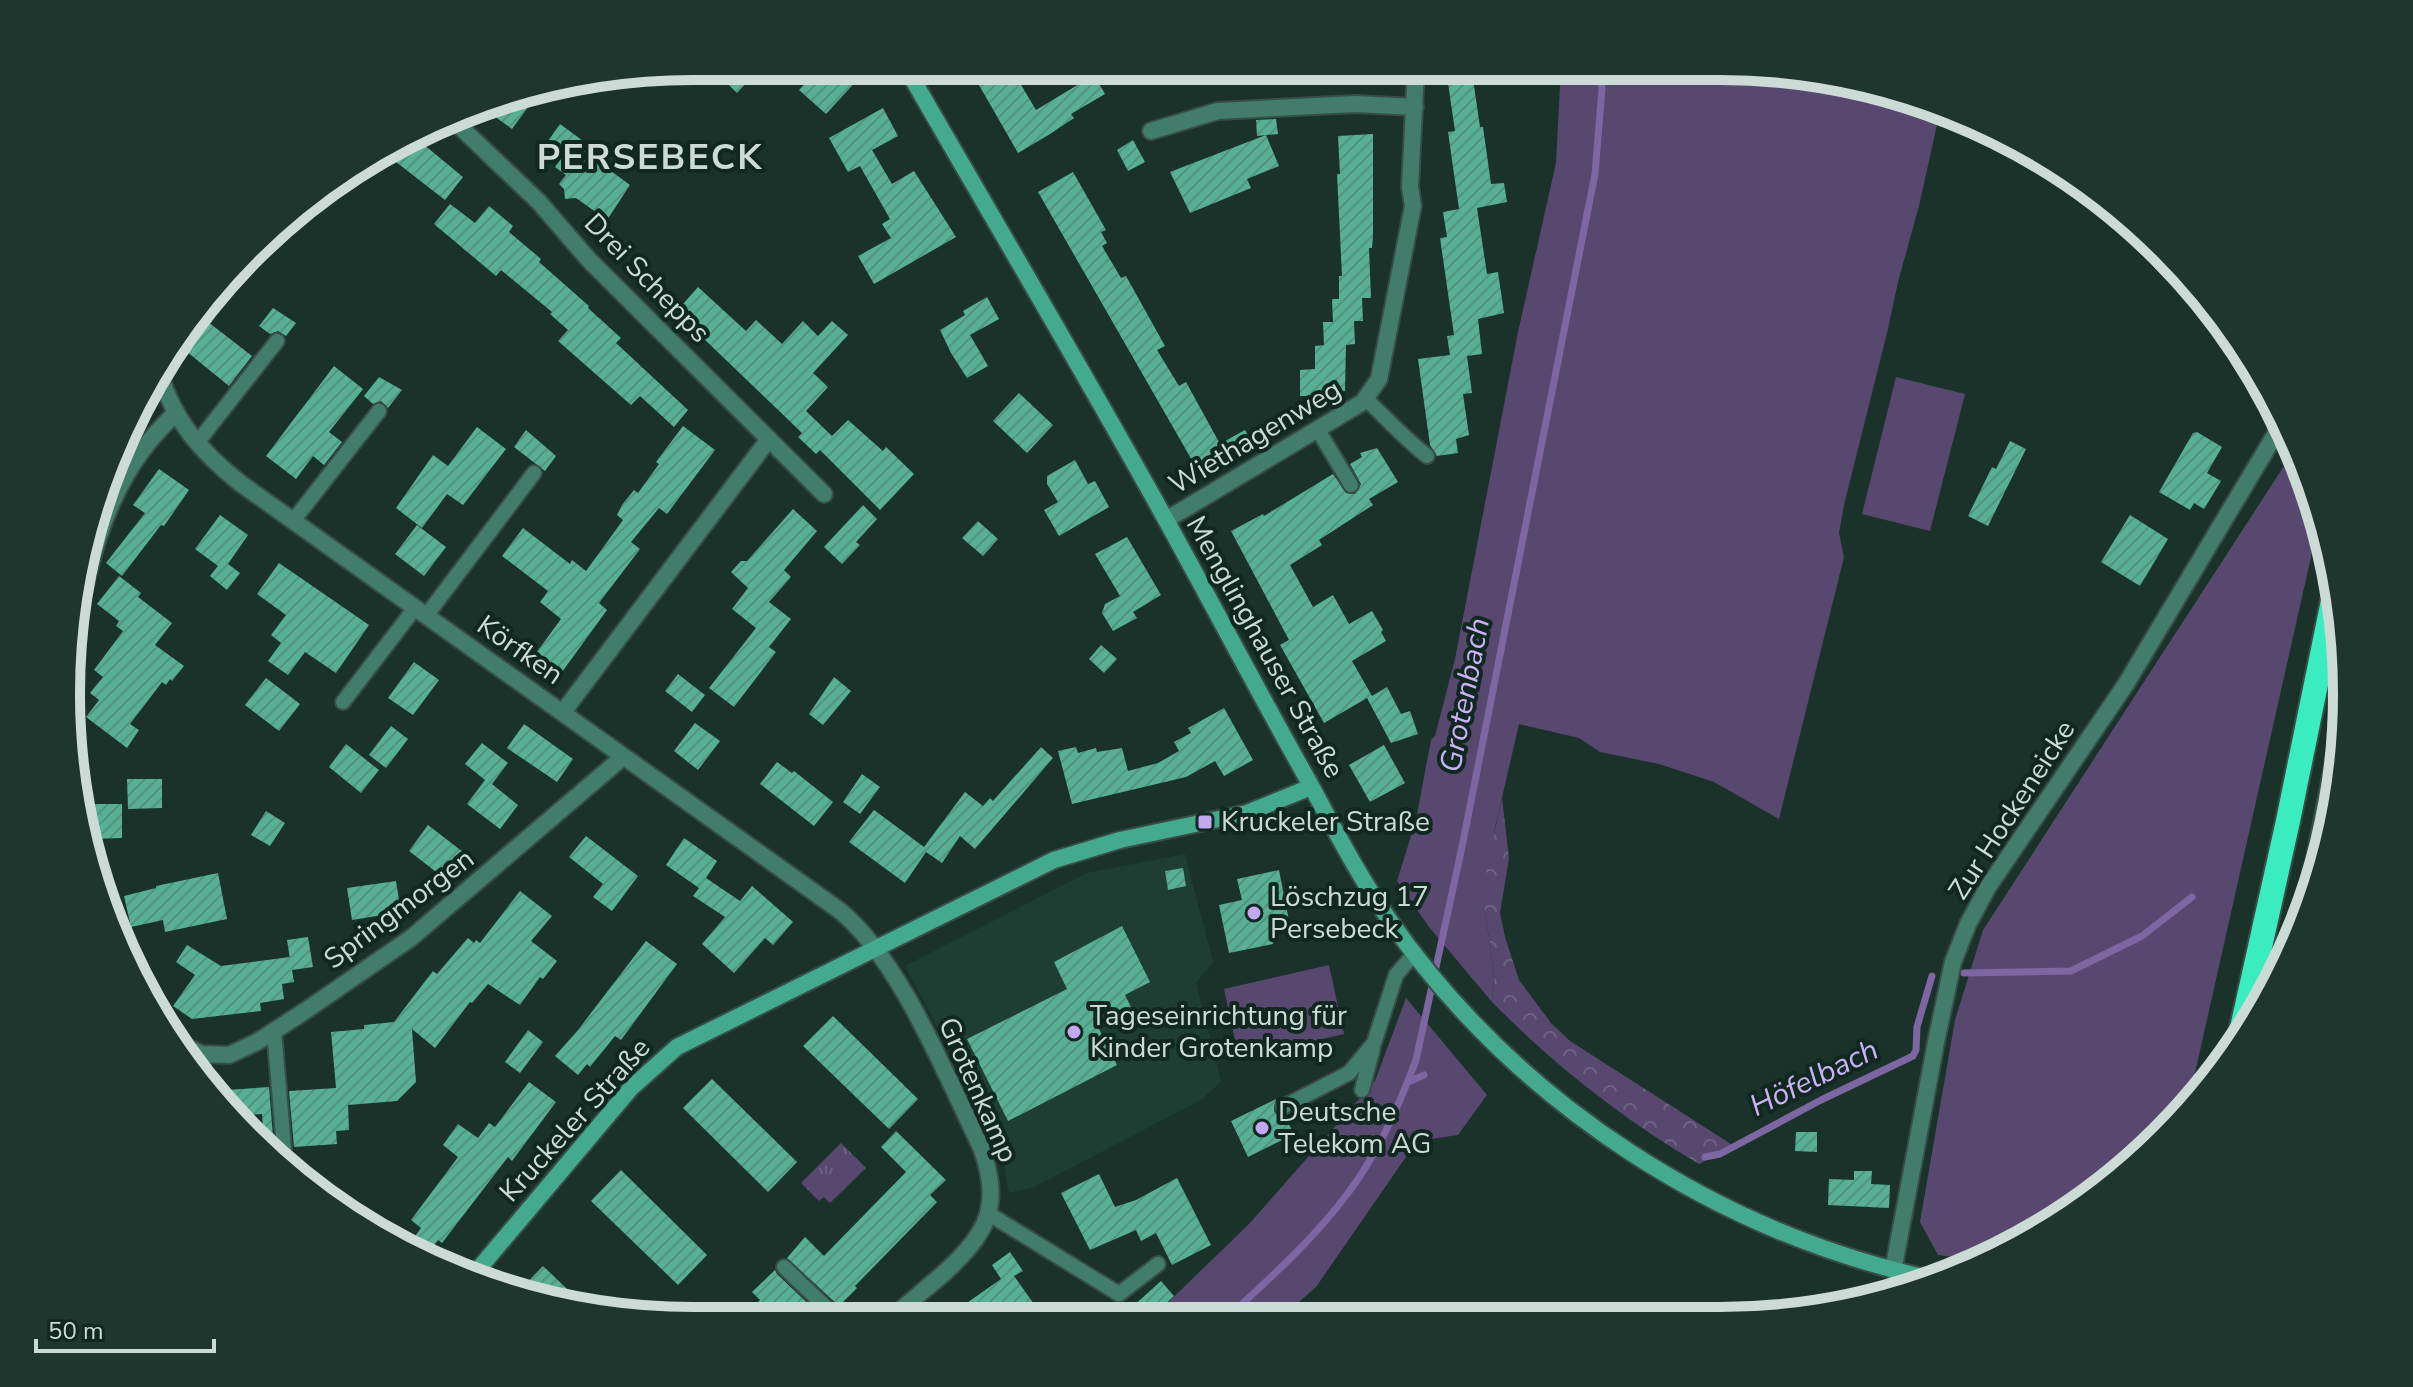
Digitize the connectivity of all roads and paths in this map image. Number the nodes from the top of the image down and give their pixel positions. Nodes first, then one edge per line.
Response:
1 (913, 80) edge
2 (1416, 80) edge
3 (1415, 107) junction
4 (460, 127) edge
5 (1151, 131) dead end
6 (277, 341) dead end
7 (164, 385) edge
8 (1366, 399) junction
9 (379, 411) dead end
10 (175, 414) junction
11 (1318, 430) junction
12 (2275, 434) edge
13 (769, 439) junction
14 (197, 443) junction
15 (1427, 456) dead end
16 (534, 473) dead end
17 (1351, 485) dead end
18 (824, 494) dead end
19 (109, 508) edge
20 (1166, 520) junction
21 (293, 521) junction
22 (421, 612) junction
23 (2329, 621) edge
24 (343, 702) dead end
25 (563, 712) junction
26 (623, 757) junction
27 (1311, 787) junction
28 (877, 948) junction
29 (1417, 958) junction
30 (2247, 1007) edge
31 (274, 1031) junction
32 (1374, 1043) junction
33 (195, 1051) edge
34 (202, 1054) junction
35 (203, 1061) edge
36 (1362, 1090) dead end
37 (1283, 1107) dead end
38 (284, 1148) dead end
39 (989, 1214) junction
40 (1158, 1264) dead end
41 (784, 1267) dead end
42 (480, 1268) edge
43 (1893, 1271) junction
44 (1913, 1275) edge
45 (826, 1307) edge
46 (904, 1307) edge

1 - 20 street, Menglinghauser Straße
2 - 3 street, Wiethagenweg
3 - 5 street
3 - 8 street, Wiethagenweg
4 - 13 street, Drei Schepps
6 - 14 lane
7 - 10 street, Körfken
8 - 11 street, Wiethagenweg
8 - 15 lane
9 - 21 lane
10 - 14 street, Körfken
10 - 19 street
11 - 17 lane
11 - 20 street, Wiethagenweg
12 - 43 street, Zur Hockeneicke
13 - 18 street, Drei Schepps
13 - 25 street
14 - 21 street, Körfken
16 - 22 lane
20 - 27 street, Menglinghauser Straße
21 - 22 street, Körfken
22 - 24 lane
22 - 25 street, Körfken
23 - 30 highway
25 - 26 street, Körfken
26 - 28 street, Körfken
26 - 31 street, Springmorgen
27 - 28 street, Kruckeler Straße
27 - 29 street, Menglinghauser Straße
28 - 39 street, Grotenkamp
28 - 42 street, Kruckeler Straße
29 - 32 lane
29 - 43 street, Menglinghauser Straße
31 - 34 street, Springmorgen
31 - 38 lane
32 - 36 lane
32 - 37 lane
33 - 34 street, Springmorgen
34 - 35 lane
39 - 40 lane
39 - 46 street, Grotenkamp
41 - 45 lane
43 - 44 street, Menglinghauser Straße

